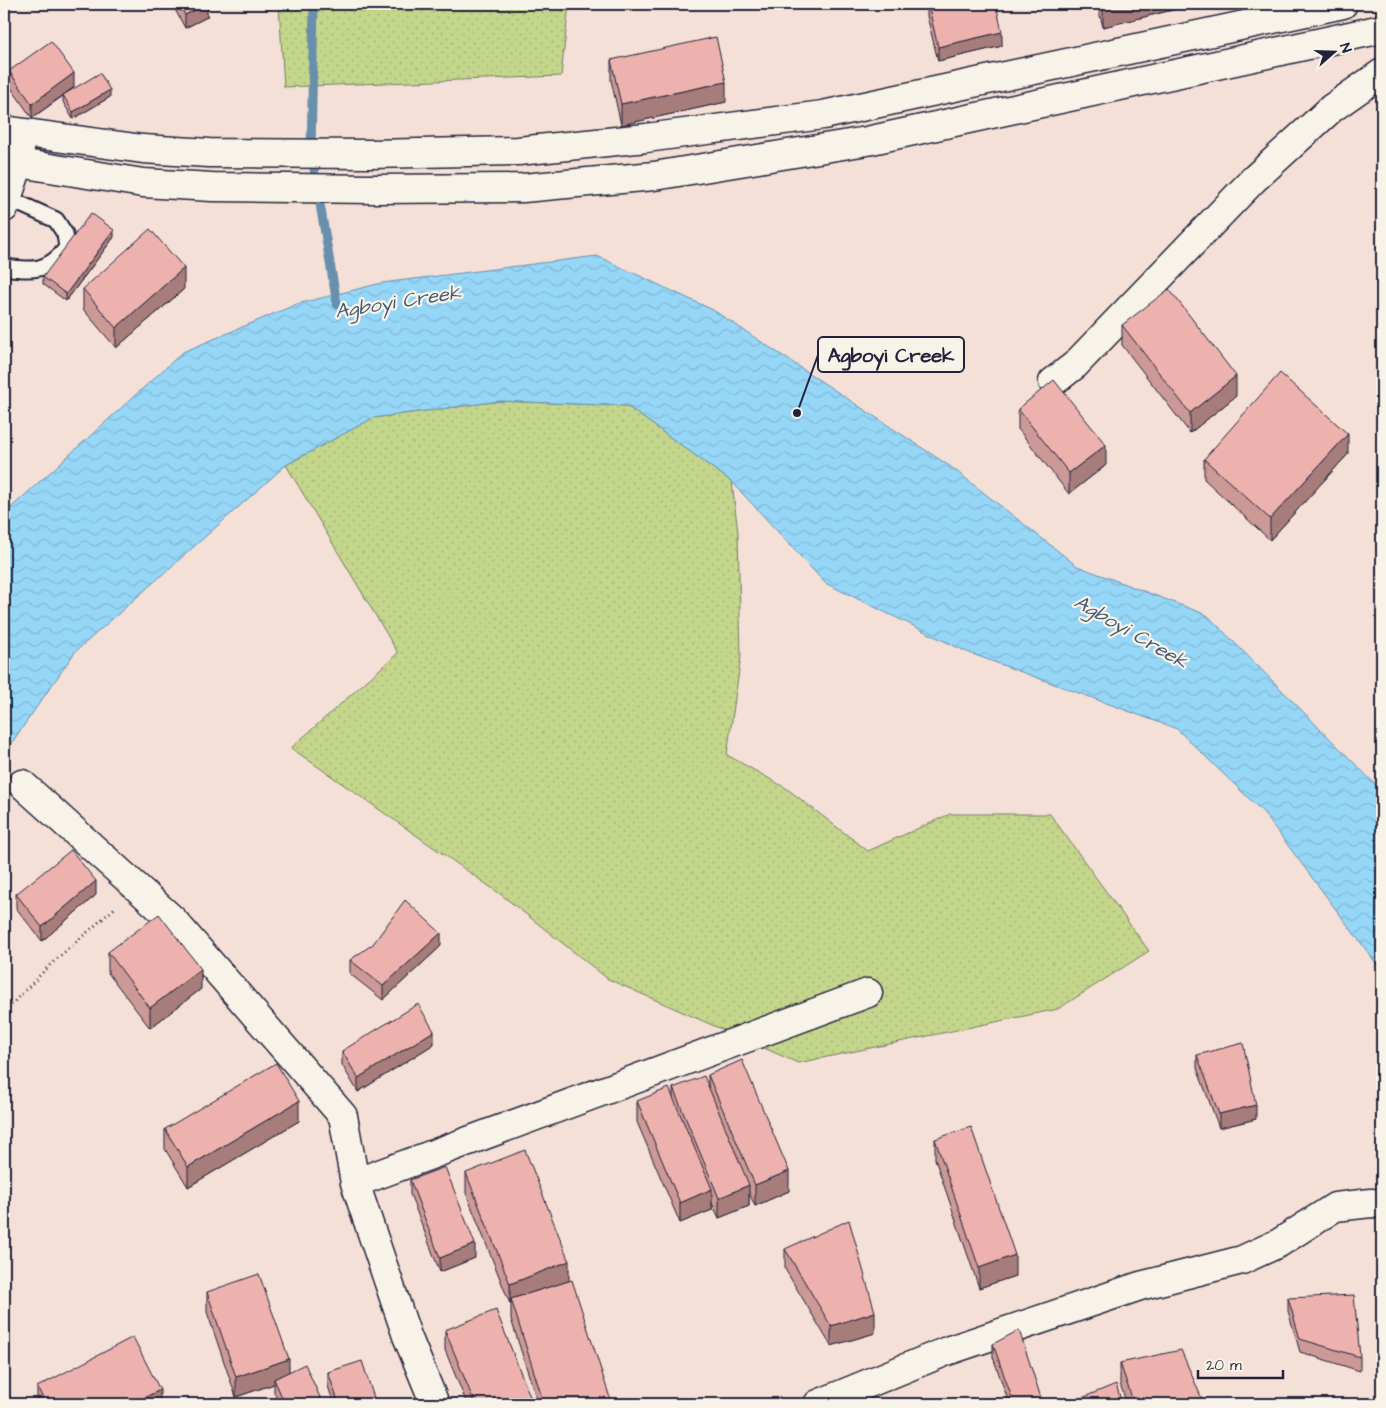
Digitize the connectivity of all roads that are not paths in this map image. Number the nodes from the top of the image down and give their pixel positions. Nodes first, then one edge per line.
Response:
1 (1343, 4) edge
2 (1382, 29) edge
3 (1382, 73) edge
4 (12, 131) edge
5 (11, 161) edge
6 (5, 203) edge
7 (4, 267) edge
8 (1053, 382) edge
9 (22, 784) dead end
10 (868, 993) dead end
11 (354, 1183) junction
12 (1382, 1204) edge
13 (435, 1404) edge
14 (818, 1404) edge

1 - 4 street
2 - 5 street
3 - 8 street
4 - 5 street
5 - 6 street
6 - 7 lane
9 - 11 street
10 - 11 street
11 - 13 street
12 - 14 street

